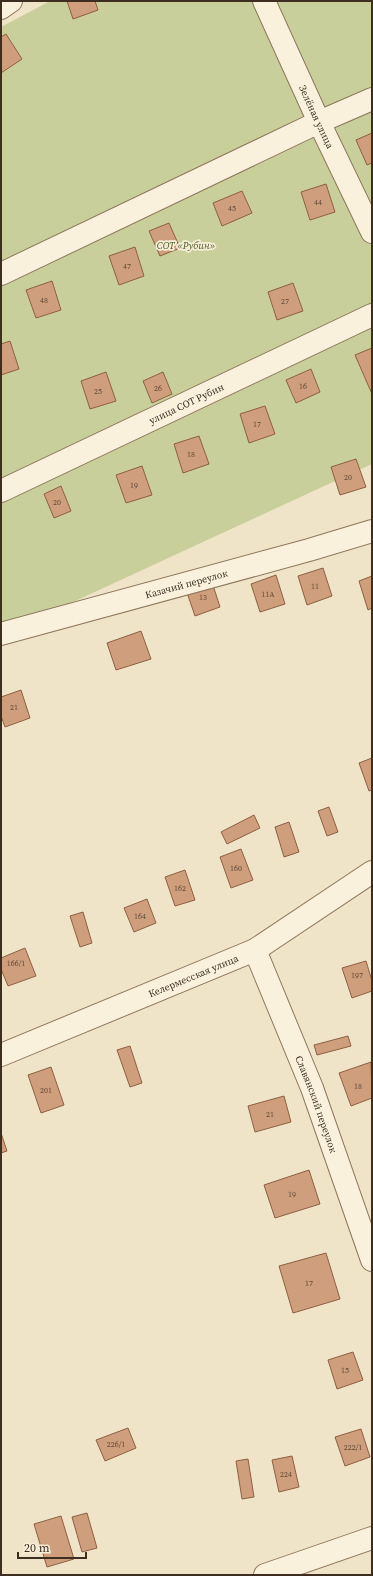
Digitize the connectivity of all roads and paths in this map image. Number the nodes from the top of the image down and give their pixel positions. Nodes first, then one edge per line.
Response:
1 (11, 1) edge
2 (264, 1) edge
3 (1, 8) edge
4 (372, 98) edge
5 (319, 122) junction
6 (372, 232) edge
7 (1, 274) edge
8 (372, 315) edge
9 (1, 491) edge
10 (372, 531) edge
11 (1, 634) edge
12 (372, 872) edge
13 (255, 950) junction
14 (1, 1054) edge
15 (372, 1260) edge
16 (372, 1538) edge
17 (265, 1575) edge

1 - 3 street
2 - 5 street, Зелёная улица
4 - 5 street
5 - 6 street, Зелёная улица
5 - 7 street
8 - 9 street, улица СОТ Рубин
10 - 11 street, Казачий переулок
12 - 13 street, Келермесская улица
13 - 14 street, Келермесская улица
13 - 15 street, Славянский переулок
16 - 17 street

